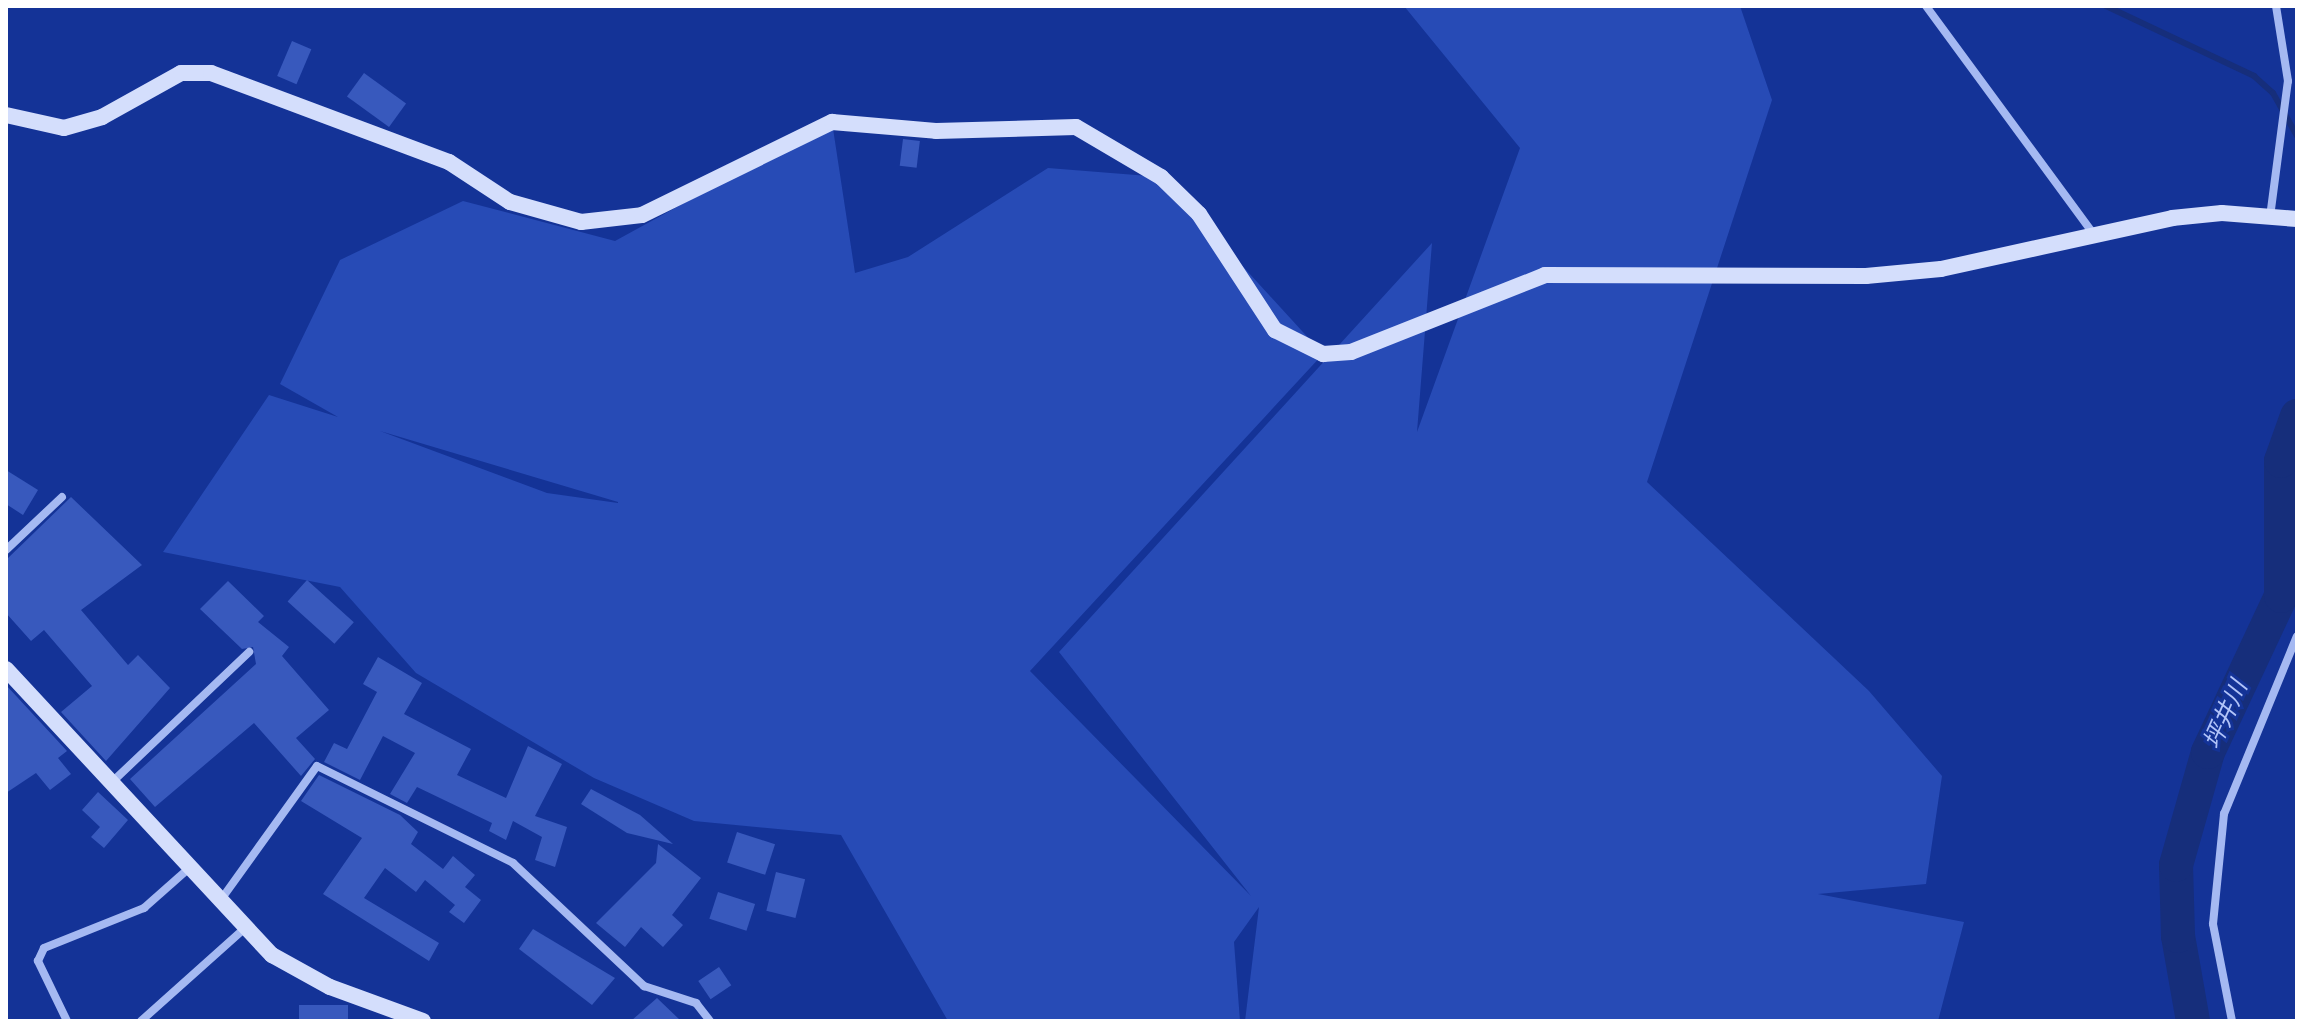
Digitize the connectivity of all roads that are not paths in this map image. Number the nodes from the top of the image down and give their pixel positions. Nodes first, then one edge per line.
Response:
1 (1926, 6) edge
2 (2276, 6) edge
3 (6, 115) edge
4 (2270, 217) junction
5 (2297, 219) edge
6 (2095, 236) junction
7 (62, 497) dead end
8 (6, 550) edge
9 (2297, 636) edge
10 (249, 652) dead end
11 (6, 669) edge
12 (109, 784) junction
13 (187, 870) junction
14 (220, 902) junction
15 (244, 929) junction
16 (67, 1021) edge
17 (141, 1021) edge
18 (423, 1021) edge
19 (710, 1021) edge
20 (2232, 1021) edge

1 - 6 street
2 - 4 street
3 - 6 street
4 - 5 street
4 - 6 street
7 - 8 street
9 - 20 street
10 - 12 street
11 - 12 street
12 - 13 street
13 - 14 street
13 - 16 street
14 - 15 street
14 - 19 street
15 - 17 street
15 - 18 street

